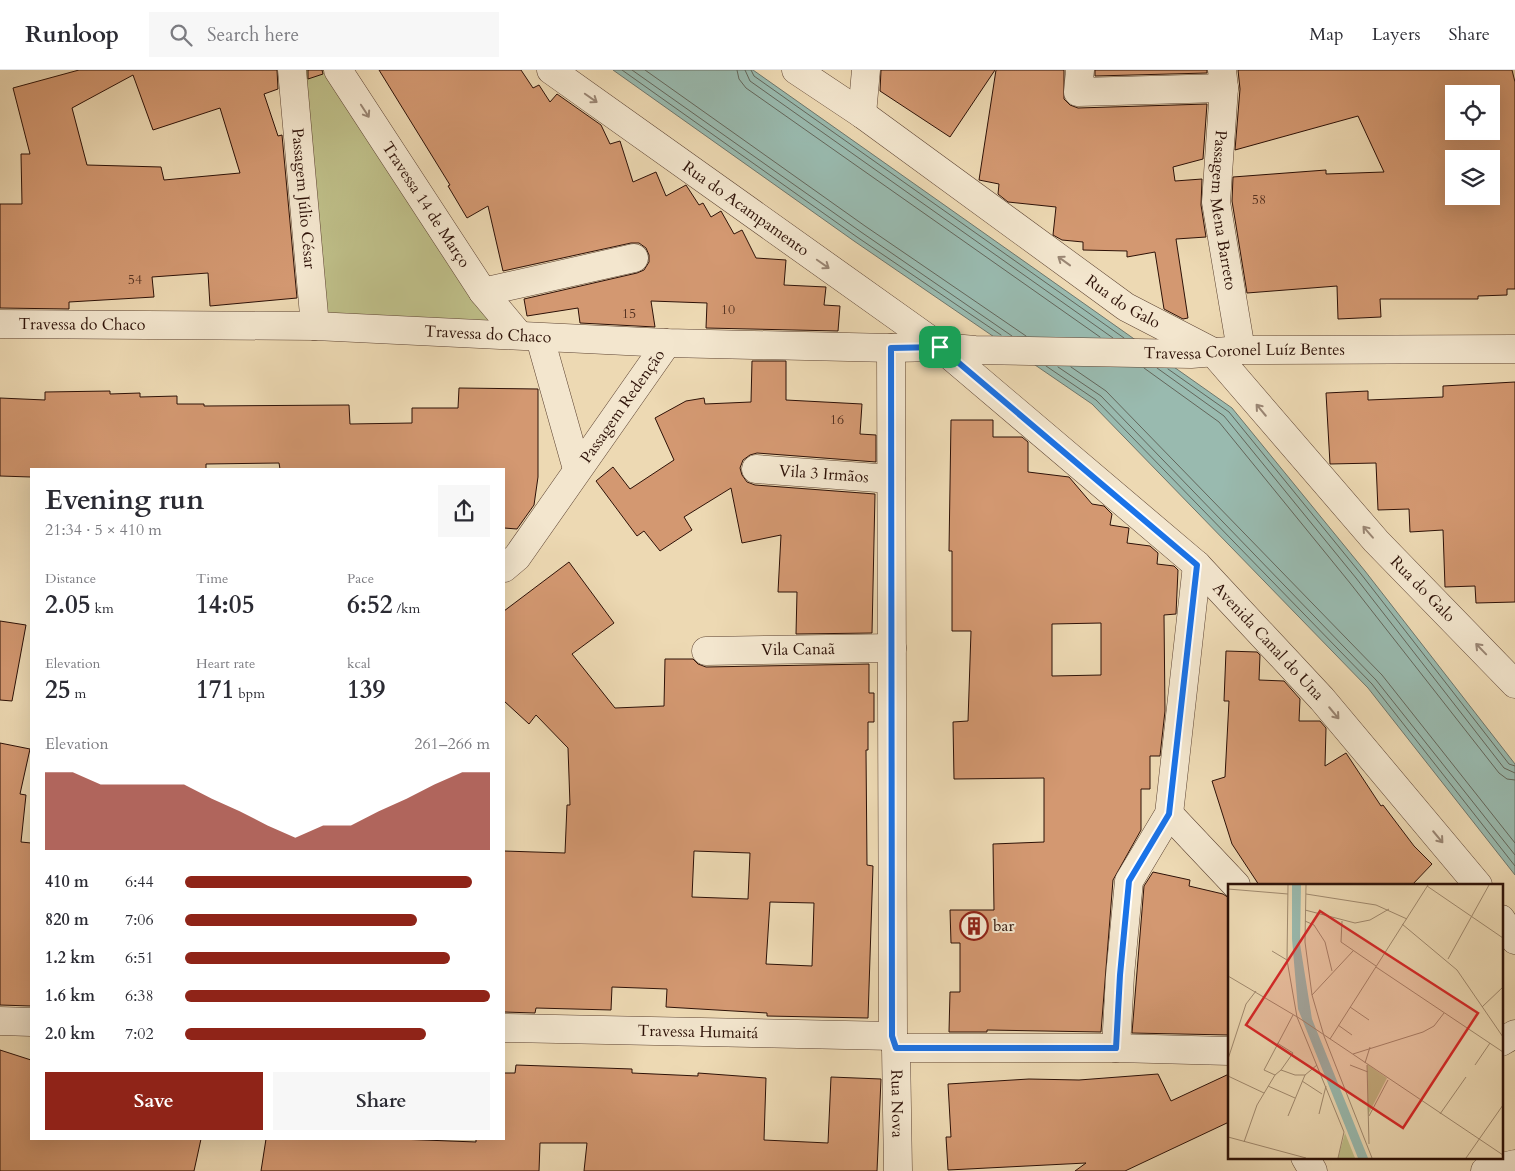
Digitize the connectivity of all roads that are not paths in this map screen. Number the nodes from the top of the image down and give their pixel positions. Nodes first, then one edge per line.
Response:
1 (292, 70) edge
2 (338, 70) edge
3 (551, 70) edge
4 (796, 70) edge
5 (866, 70) edge
6 (1080, 70) edge
7 (1223, 79) edge
8 (862, 114) junction
9 (634, 258) dead end
10 (483, 292) junction
11 (0, 324) edge
12 (315, 326) junction
13 (530, 336) junction
14 (667, 343) junction
15 (940, 347) junction
16 (891, 348) junction
17 (1515, 349) edge
18 (975, 350) joint
19 (1241, 350) junction
20 (1202, 353) junction
21 (577, 469) junction
22 (756, 469) dead end
23 (891, 479) junction
24 (1197, 565) junction
25 (505, 567) edge
26 (892, 648) junction
27 (706, 652) dead end
28 (1515, 684) edge
29 (1169, 814) junction
30 (1235, 884) edge
31 (1477, 884) edge
32 (1502, 920) edge
33 (1515, 940) edge
34 (0, 1022) edge
35 (30, 1022) edge
36 (505, 1028) edge
37 (1515, 1034) edge
38 (1502, 1041) edge
39 (894, 1042) junction
40 (1116, 1048) junction
41 (1228, 1051) edge
42 (1306, 1158) edge
43 (1515, 1164) edge
44 (898, 1171) edge
45 (1312, 1171) edge
46 (1485, 1171) edge

1 - 12 street, Passagem Júlio César
2 -> 10 street, Travessa 14 de Março
3 -> 15 street, Rua do Acampamento
4 - 8 street, Rua do Galo
5 - 8 street
6 - 7 street
7 - 19 street, Passagem Mena Barreto
20 -> 8 street, Rua do Galo
9 - 10 street
10 - 13 street, Travessa 14 de Março
11 - 12 street, Travessa do Chaco
12 - 13 street, Travessa do Chaco
13 - 14 street, Travessa do Chaco
13 - 21 street, Passagem Redenção
14 - 16 street, Travessa do Chaco
14 - 21 street, Passagem Redenção
15 - 16 street, Travessa do Chaco
15 - 18 street, Travessa do Chaco
15 - 24 street, Avenida Canal do Una
16 - 23 street, Rua Nova
17 - 19 street, Travessa Coronel Luíz Bentes
18 - 20 street, Travessa Coronel Luíz Bentes
19 - 20 street, Travessa Coronel Luíz Bentes
28 -> 20 street, Rua do Galo
21 - 25 street, Passagem Redenção
22 - 23 street, Vila 3 Irmãos
23 - 26 street, Rua Nova
24 - 29 street
24 -> 31 street, Avenida Canal do Una
26 - 27 street, Vila Canaã
26 - 39 street, Rua Nova
29 - 30 street
29 - 40 street
32 - 33 street
34 - 35 street
36 - 39 street, Travessa Humaitá
37 - 38 street
39 - 40 street, Travessa Humaitá
39 - 44 street, Rua Nova
40 - 41 street, Travessa Humaitá
42 - 45 street
43 - 46 street

